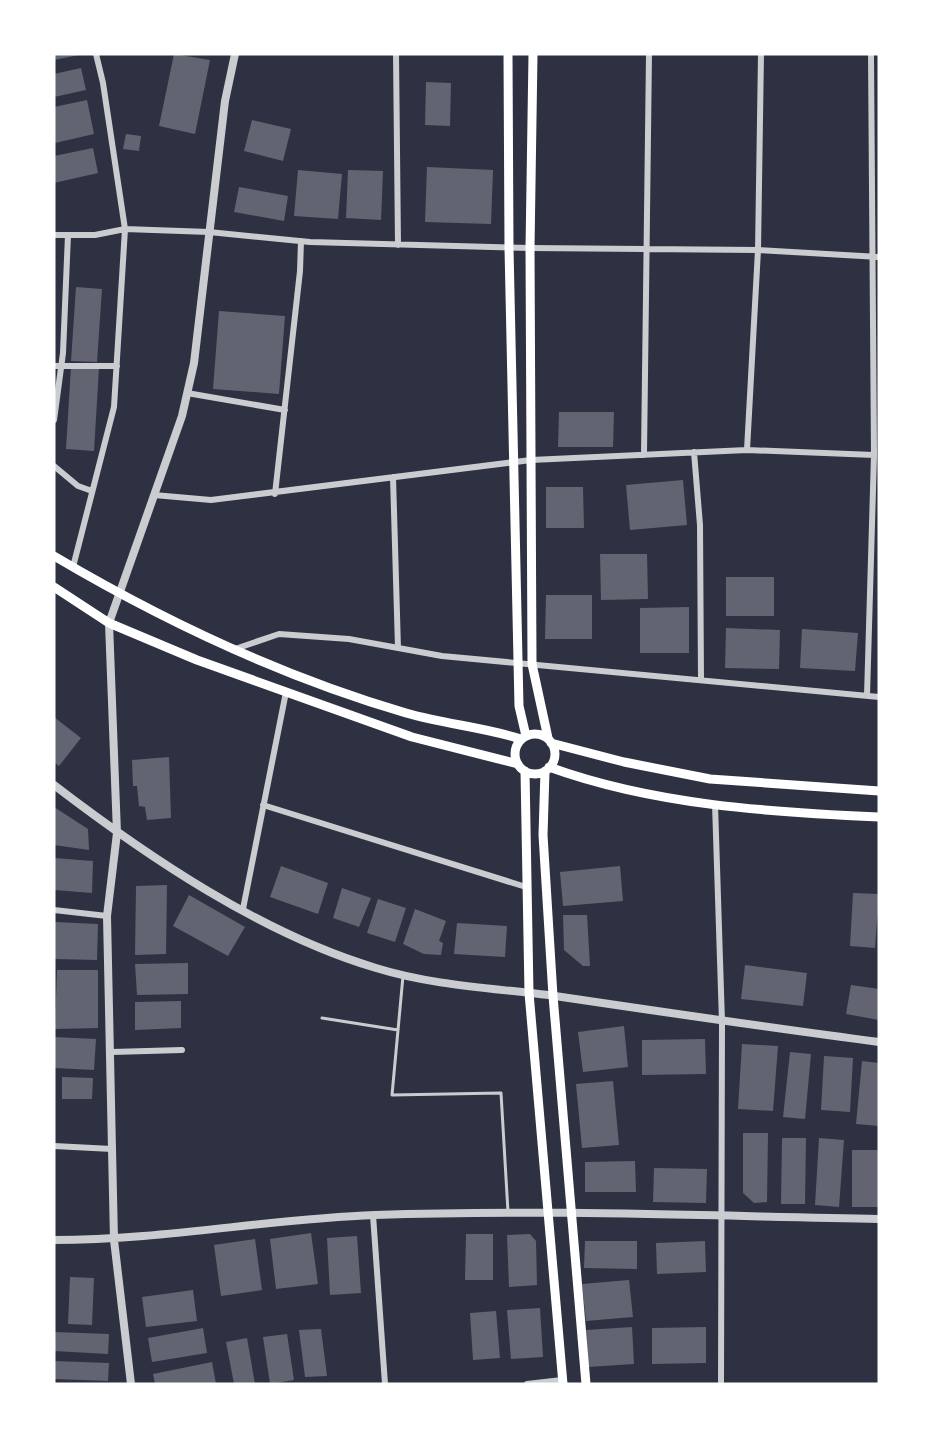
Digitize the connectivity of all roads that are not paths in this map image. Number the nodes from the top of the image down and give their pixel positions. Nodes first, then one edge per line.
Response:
1 (96, 54) edge
2 (235, 54) edge
3 (396, 54) edge
4 (508, 54) edge
5 (533, 54) edge
6 (649, 54) edge
7 (761, 54) edge
8 (871, 54) edge
9 (125, 229) junction
10 (209, 232) junction
11 (54, 235) edge
12 (68, 235) junction
13 (301, 241) junction
14 (398, 245) junction
15 (509, 248) junction
16 (530, 249) junction
17 (646, 249) junction
18 (758, 250) junction
19 (876, 257) edge
20 (58, 366) edge
21 (117, 366) junction
22 (187, 393) junction
23 (285, 410) junction
24 (54, 420) edge
25 (747, 450) junction
26 (694, 453) junction
27 (644, 455) junction
28 (874, 455) junction
29 (531, 460) junction
30 (514, 462) junction
31 (54, 466) edge
32 (393, 477) junction
33 (92, 491) junction
34 (276, 494) junction
35 (154, 495) junction
36 (54, 556) edge
37 (73, 567) junction
38 (871, 573) junction
39 (879, 573) edge
40 (54, 587) edge
41 (119, 594) junction
42 (109, 623) junction
43 (398, 648) junction
44 (235, 649) junction
45 (518, 663) junction
46 (532, 664) junction
47 (701, 680) junction
48 (286, 693) junction
49 (867, 696) junction
50 (879, 697) edge
51 (524, 737) junction
52 (549, 740) junction
53 (522, 768) junction
54 (547, 769) junction
55 (54, 785) edge
56 (879, 790) edge
57 (715, 804) junction
58 (263, 805) junction
59 (879, 817) edge
60 (117, 833) junction
61 (526, 887) junction
62 (243, 909) junction
63 (54, 910) edge
64 (107, 916) junction
65 (403, 976) junction
66 (529, 993) junction
67 (553, 996) junction
68 (322, 1018) dead end
69 (722, 1022) junction
70 (398, 1030) junction
71 (879, 1042) edge
72 (182, 1050) dead end
73 (112, 1052) junction
74 (54, 1146) edge
75 (112, 1149) junction
76 (573, 1212) junction
77 (508, 1213) junction
78 (547, 1213) junction
79 (373, 1215) junction
80 (723, 1216) junction
81 (879, 1219) edge
82 (54, 1240) edge
83 (114, 1240) junction
84 (562, 1382) edge
85 (131, 1384) edge
86 (385, 1384) edge
87 (527, 1384) edge
88 (586, 1384) edge
89 (721, 1384) edge

1 - 9 street
2 - 10 street
3 - 14 street
4 - 15 main road
5 - 16 main road
6 - 17 street
7 - 18 street
8 - 19 street
9 - 10 street
9 - 12 street
9 - 21 street
10 - 13 street
10 - 22 street
11 - 12 street
12 - 20 street
13 - 14 street
13 - 23 street
14 - 15 street
15 - 16 street
15 - 30 main road
16 - 17 street
16 - 29 main road
17 - 18 street
17 - 27 street
18 - 19 street
18 - 25 street
19 - 28 street
20 - 21 street
20 - 24 street
21 - 33 street
22 - 23 street
22 - 35 street
23 - 34 street
25 - 26 street
25 - 28 street
26 - 27 street
26 - 47 street
27 - 29 street
28 - 38 street
29 - 30 street
29 - 46 main road
30 - 32 street
30 - 45 main road
31 - 33 street
32 - 34 street
32 - 43 street
33 - 37 street
34 - 35 street
35 - 41 street
36 - 37 main road
37 - 41 main road
38 - 39 street
38 - 49 street
40 - 42 main road
41 - 42 street
41 - 44 main road
42 - 48 main road
42 - 60 street
43 - 44 street
43 - 45 street
44 - 51 main road
45 - 46 street
45 - 51 main road
46 - 47 street
46 - 52 main road
47 - 49 street
48 - 53 main road
48 - 58 street
49 - 50 street
51 - 52 main road
51 - 53 main road
52 - 54 main road
52 - 56 main road
53 - 54 main road
53 - 61 main road
54 - 57 main road
54 - 67 main road
55 - 60 street
57 - 59 main road
57 - 69 street
58 - 61 street
58 - 62 street
60 - 62 street
60 - 64 street
61 - 66 main road
62 - 65 street
63 - 64 street
64 - 73 street
65 - 66 street
65 - 70 lane
66 - 67 street
66 - 78 main road
67 - 69 street
67 - 76 main road
68 - 70 lane
69 - 71 street
69 - 80 street
70 - 77 lane
72 - 73 street
73 - 75 street
74 - 75 street
75 - 83 street
76 - 78 street
76 - 80 street
76 - 88 main road
77 - 78 street
77 - 79 street
78 - 84 main road
79 - 83 street
79 - 86 street
80 - 81 street
80 - 89 street
82 - 83 street
83 - 85 street
84 - 87 street

